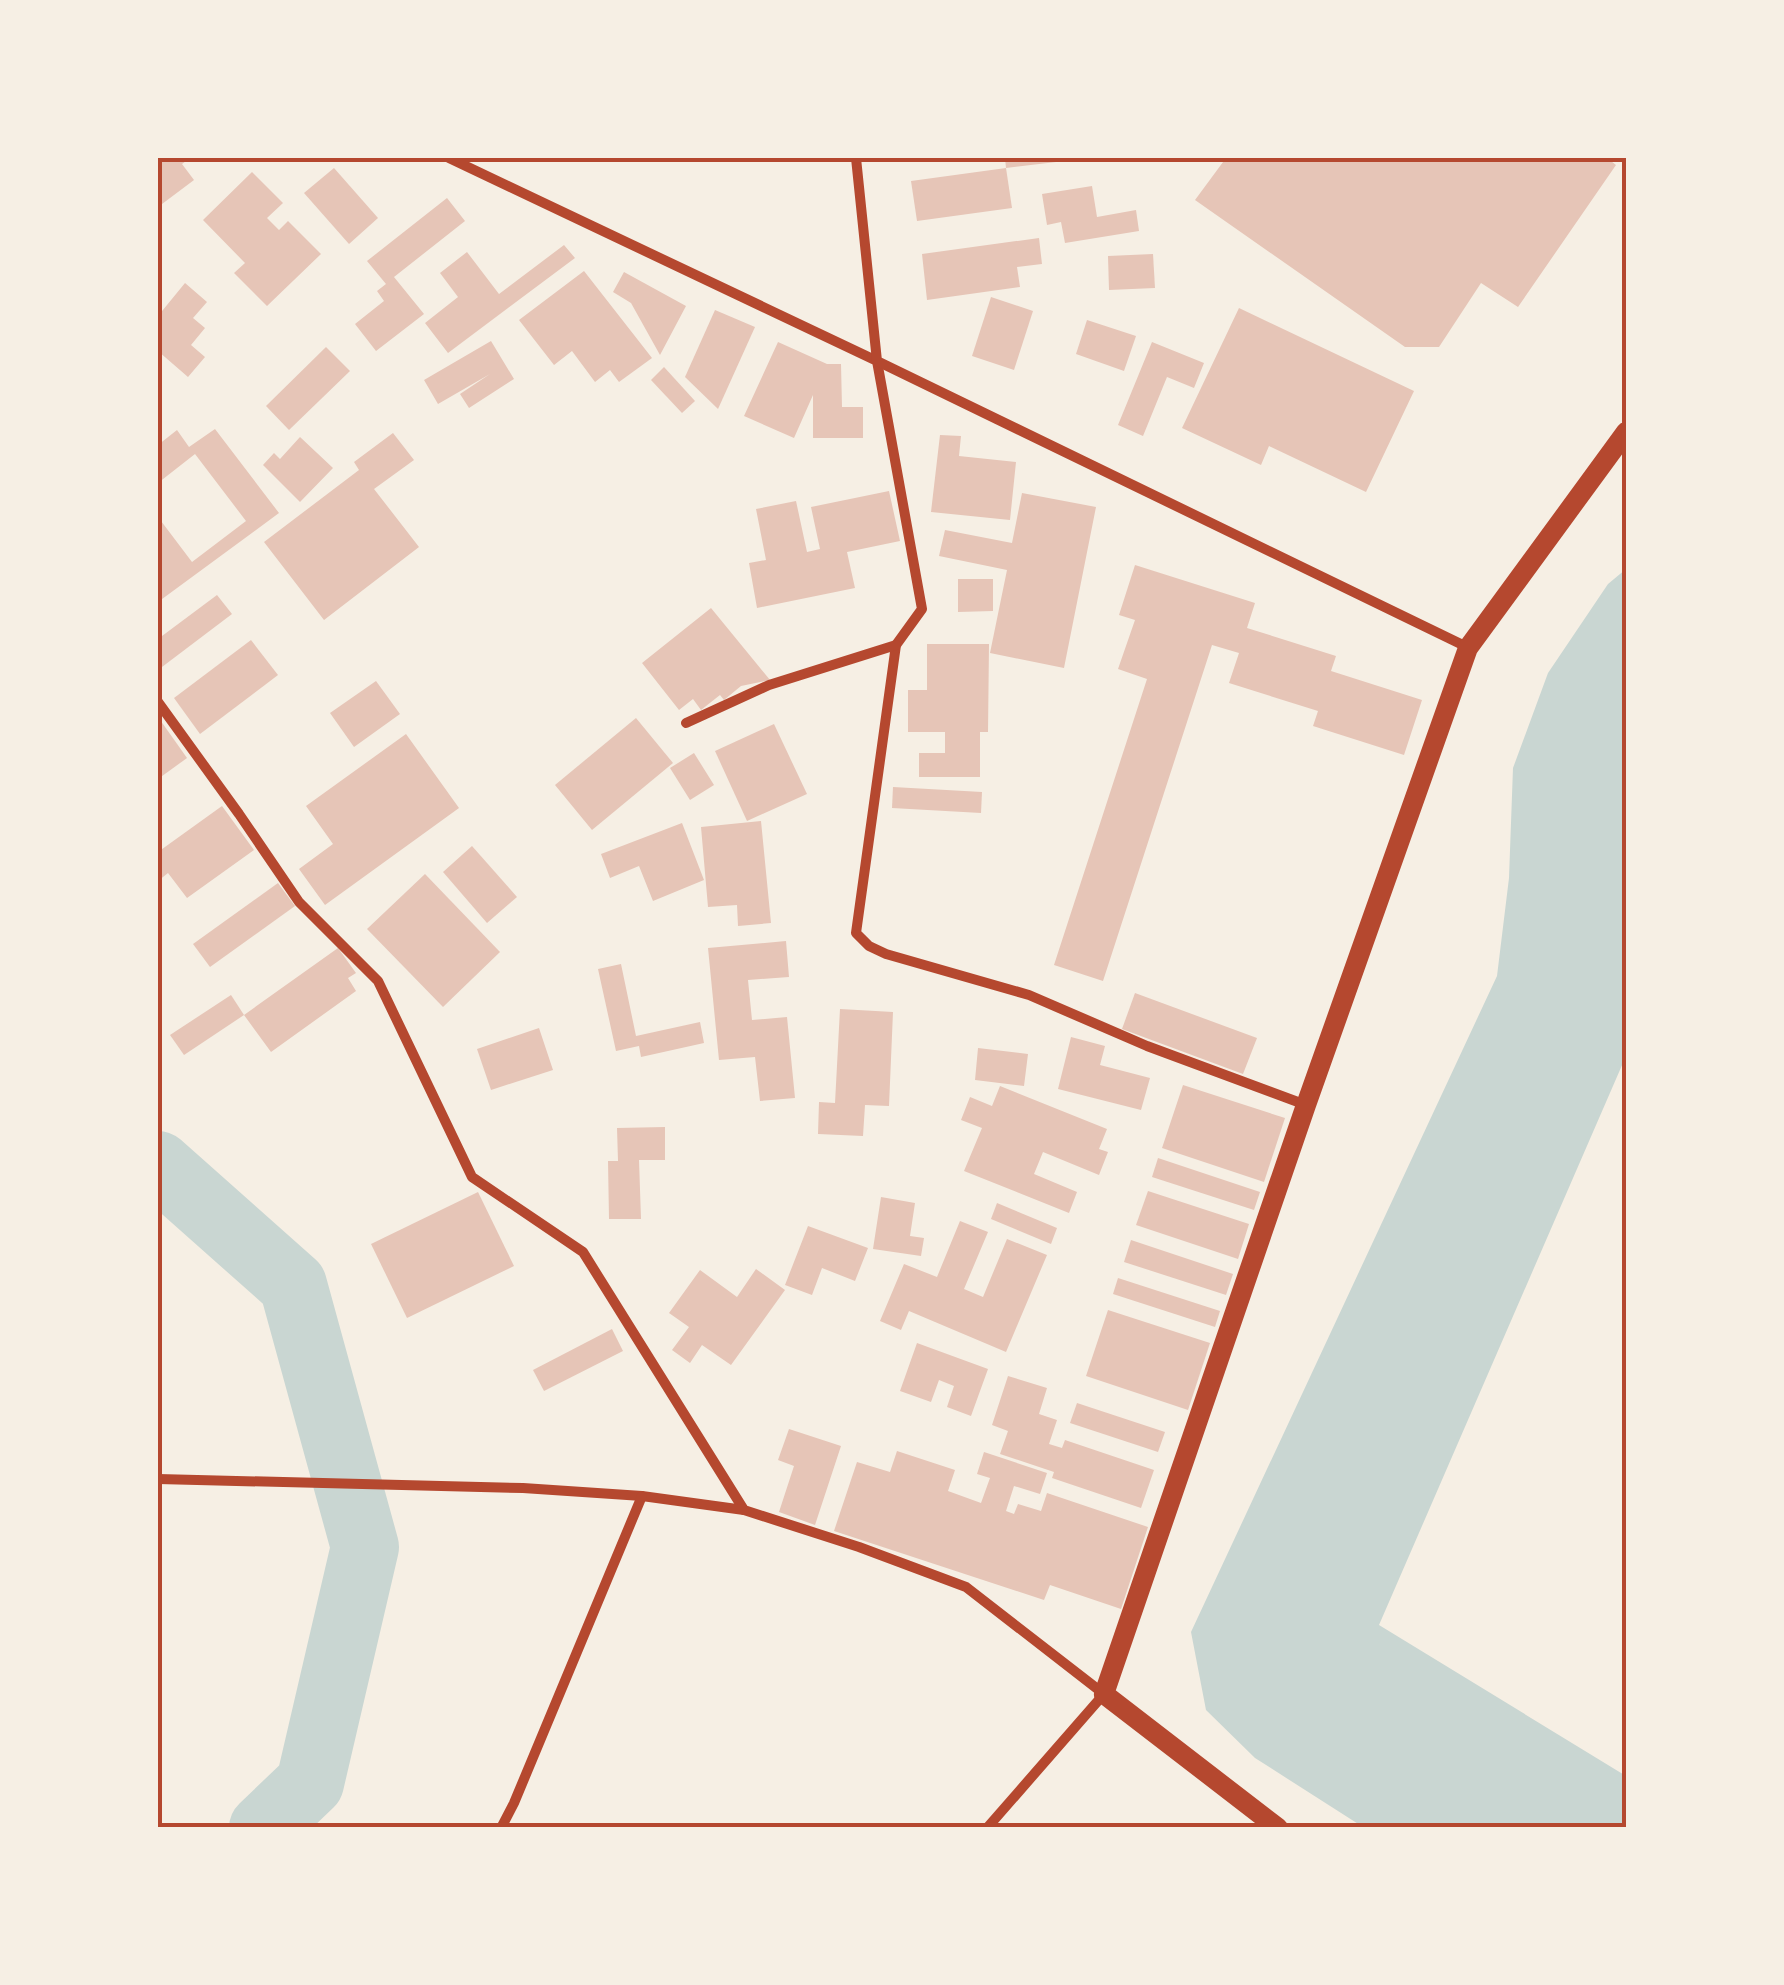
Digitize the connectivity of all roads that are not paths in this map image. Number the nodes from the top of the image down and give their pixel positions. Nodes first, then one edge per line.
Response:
1 (449, 158) edge
2 (856, 158) edge
3 (877, 360) junction
4 (1626, 432) edge
5 (896, 645) junction
6 (1468, 648) junction
7 (158, 702) edge
8 (686, 722) dead end
9 (1306, 1106) junction
10 (158, 1479) edge
11 (642, 1496) junction
12 (744, 1510) junction
13 (1104, 1694) junction
14 (501, 1828) edge
15 (987, 1828) edge
16 (1278, 1828) edge

1 - 3 street
2 - 3 street
3 - 5 street
3 - 6 street
4 - 6 main road
5 - 8 street
5 - 9 street
6 - 9 main road
7 - 12 street
9 - 13 main road
10 - 11 street
11 - 12 street
11 - 14 street
12 - 13 street
13 - 15 street
13 - 16 main road

